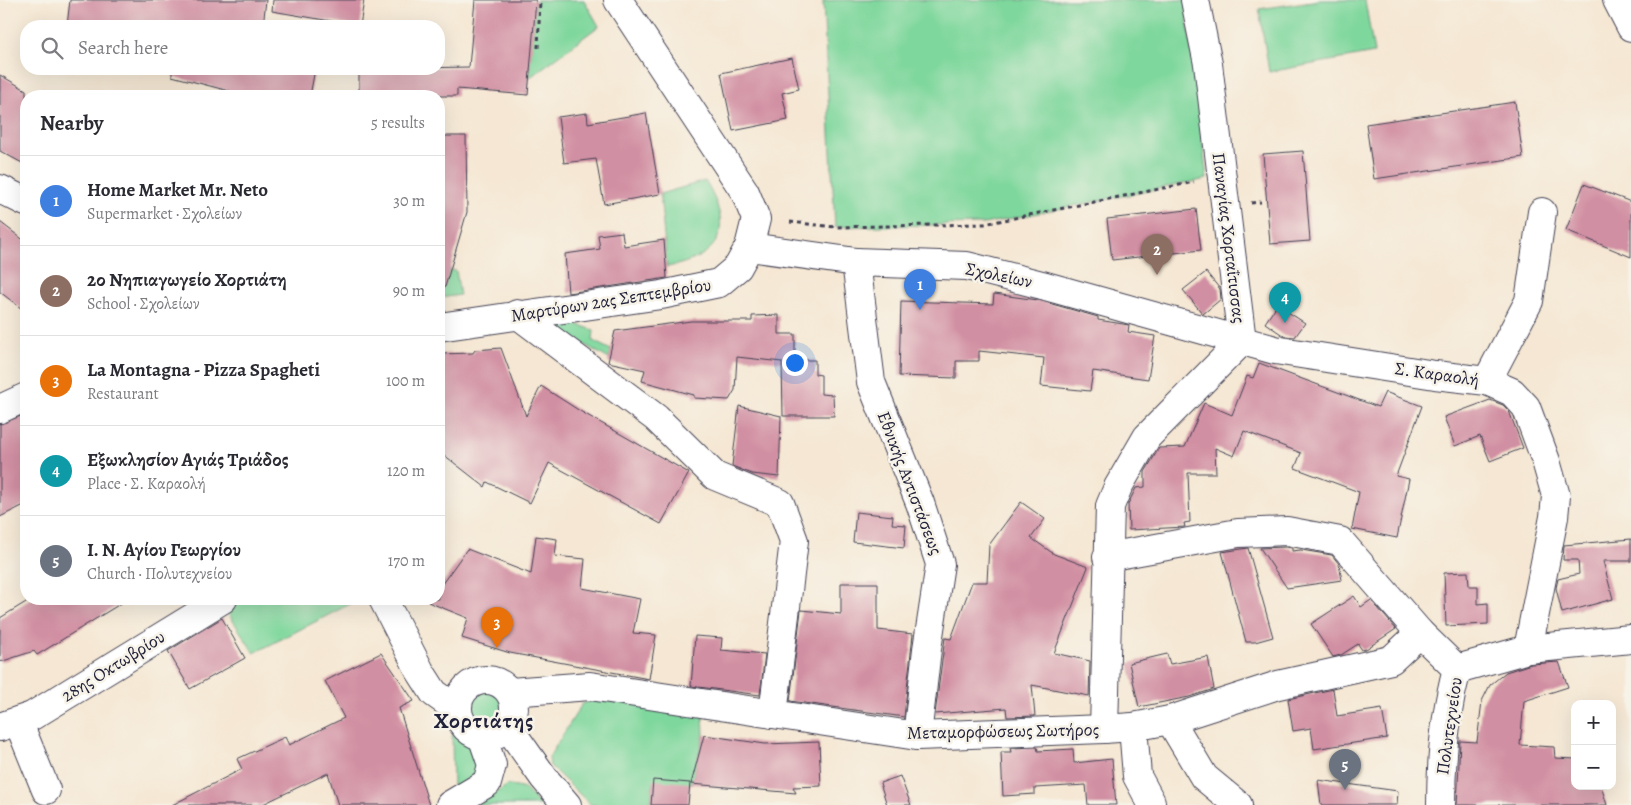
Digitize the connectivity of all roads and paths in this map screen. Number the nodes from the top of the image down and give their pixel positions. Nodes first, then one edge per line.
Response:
1 (540, 0) edge
2 (618, 0) edge
3 (1195, 0) edge
4 (1617, 0) edge
5 (1631, 27) edge
6 (538, 48) dead end
7 (1198, 181) dead end
8 (0, 189) edge
9 (20, 199) edge
10 (1542, 212) dead end
11 (756, 219) junction
12 (749, 247) junction
13 (856, 262) junction
14 (517, 314) junction
15 (445, 326) edge
16 (1242, 341) junction
17 (1488, 381) junction
18 (20, 400) edge
19 (0, 409) edge
20 (1108, 557) junction
21 (213, 605) edge
22 (387, 605) edge
23 (1420, 633) junction
24 (1631, 639) edge
25 (1528, 649) junction
26 (1457, 670) junction
27 (510, 692) junction
28 (458, 710) junction
29 (773, 714) junction
30 (1170, 720) junction
31 (9, 724) edge
32 (508, 727) junction
33 (1133, 727) junction
34 (1104, 729) junction
35 (482, 736) junction
36 (917, 736) junction
37 (46, 790) dead end
38 (1151, 802) dead end
39 (456, 803) edge
40 (567, 805) edge
41 (1238, 805) edge
42 (1440, 805) edge

1 - 6 path
2 - 11 street
3 - 16 street, Παναγίας Χορταΐτισσας
4 - 5 street
7 - 11 path
8 - 9 street
10 - 17 street
11 - 12 street, Μαρτύρων 2ας Σεπτεμβρίου
12 - 13 street, Σχολείων
12 - 14 street, Μαρτύρων 2ας Σεπτεμβρίου
13 - 16 street, Σχολείων
13 - 36 street, Εθνικής Αντιστάσεως
14 - 15 street, Μαρτύρων 2ας Σεπτεμβρίου
14 - 29 street
16 - 17 street, Σ. Καραολή
16 - 20 street, Παναγίας Χορταΐτισσας
17 - 25 street, Σ. Καραολή
18 - 19 street
20 - 23 street, Πολυτεχνείου
20 - 34 street, Παναγίας Χορταΐτισσας
21 - 31 street, 28ης Οκτωβρίου
22 - 28 street
23 - 26 street, Πολυτεχνείου
23 - 30 street, Μεταμορφώσεως Σωτήρος
24 - 25 street
25 - 26 street
26 - 42 street, Πολυτεχνείου
27 - 28 street
27 - 29 street, Μεταμορφώσεως Σωτήρος
27 - 32 street
28 - 35 street
29 - 36 street, Μεταμορφώσεως Σωτήρος
30 - 33 street, Μεταμορφώσεως Σωτήρος
30 - 41 street
31 - 37 street
32 - 35 street
32 - 40 street
33 - 34 street, Μεταμορφώσεως Σωτήρος
33 - 38 street
34 - 36 street, Μεταμορφώσεως Σωτήρος
35 - 39 street

